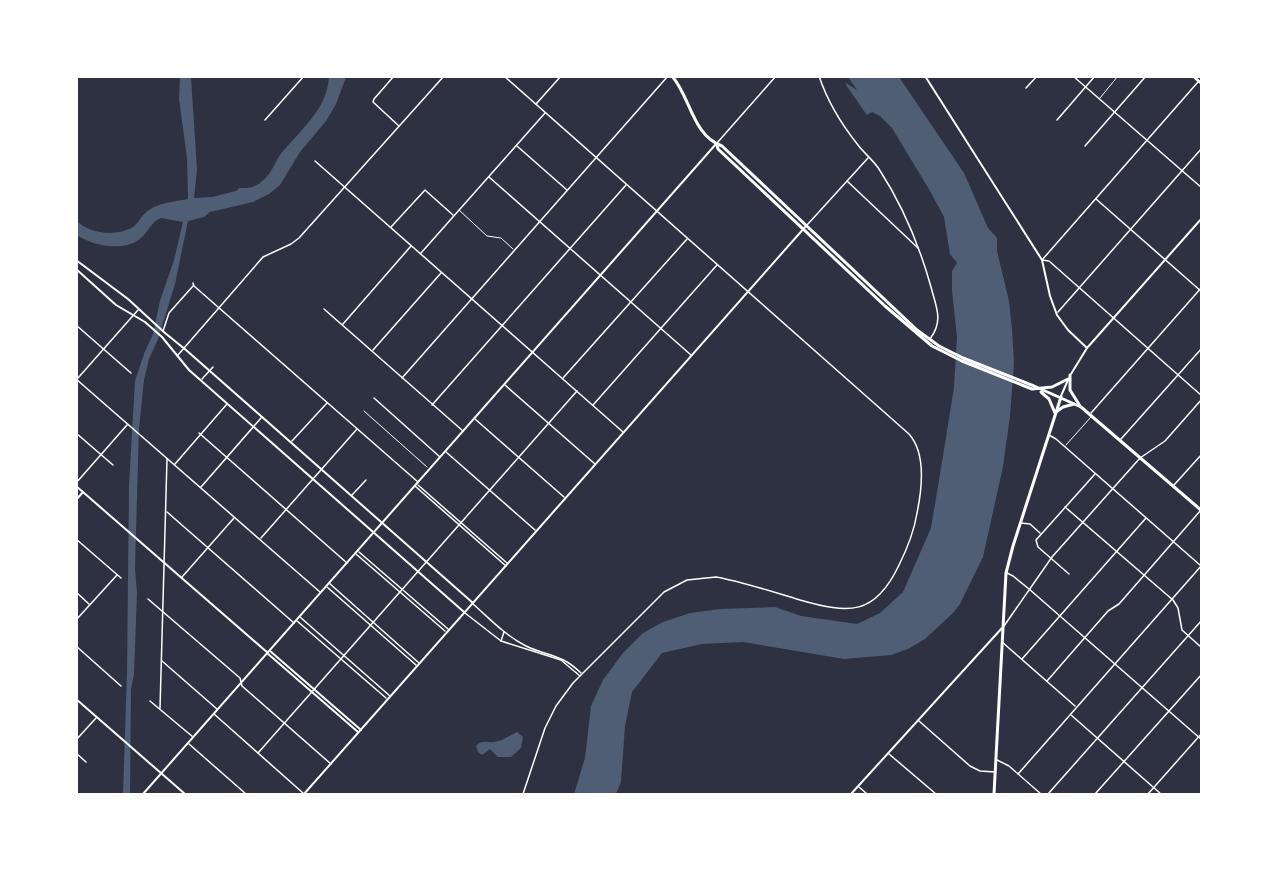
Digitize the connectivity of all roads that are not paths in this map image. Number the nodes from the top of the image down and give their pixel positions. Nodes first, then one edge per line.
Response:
1 (304, 76) edge
2 (394, 76) edge
3 (444, 76) edge
4 (504, 76) edge
5 (561, 76) edge
6 (670, 76) edge
7 (776, 76) edge
8 (819, 76) edge
9 (925, 76) edge
10 (1036, 76) edge
11 (1074, 76) edge
12 (1095, 76) edge
13 (1118, 76) edge
14 (1146, 76) edge
15 (1193, 76) edge
16 (1200, 83) edge
17 (1086, 87) junction
18 (1026, 88) dead end
19 (1099, 98) junction
20 (536, 104) junction
21 (1115, 112) junction
22 (546, 113) junction
23 (265, 120) dead end
24 (1057, 120) dead end
25 (400, 127) junction
26 (1147, 140) junction
27 (716, 144) junction
28 (516, 146) junction
29 (1085, 146) dead end
30 (1202, 148) edge
31 (869, 157) junction
32 (596, 158) junction
33 (315, 161) dead end
34 (1182, 171) junction
35 (489, 177) junction
36 (847, 181) junction
37 (626, 184) junction
38 (345, 187) junction
39 (1202, 188) edge
40 (567, 190) junction
41 (1096, 199) junction
42 (459, 210) junction
43 (657, 211) junction
44 (454, 216) junction
45 (1202, 218) edge
46 (540, 221) junction
47 (391, 227) junction
48 (805, 228) junction
49 (1130, 229) junction
50 (688, 238) junction
51 (412, 246) junction
52 (570, 248) junction
53 (514, 250) junction
54 (920, 250) junction
55 (420, 254) junction
56 (76, 260) edge
57 (1042, 260) junction
58 (1165, 260) junction
59 (718, 264) junction
60 (76, 269) edge
61 (442, 272) junction
62 (600, 275) junction
63 (193, 283) dead end
64 (194, 286) junction
65 (1079, 288) junction
66 (1201, 290) edge
67 (748, 291) junction
68 (472, 298) junction
69 (631, 302) junction
70 (220, 307) junction
71 (324, 309) dead end
72 (139, 310) junction
73 (1056, 313) junction
74 (134, 316) junction
75 (1113, 318) junction
76 (76, 325) edge
77 (342, 325) junction
78 (501, 325) junction
79 (661, 328) junction
80 (162, 331) junction
81 (929, 339) junction
82 (184, 348) junction
83 (1087, 348) junction
84 (1202, 348) edge
85 (104, 349) junction
86 (1148, 349) junction
87 (372, 351) junction
88 (532, 352) junction
89 (946, 352) junction
90 (691, 355) junction
91 (177, 356) junction
92 (213, 367) dead end
93 (209, 371) junction
94 (130, 373) dead end
95 (1177, 375) junction
96 (1069, 377) junction
97 (402, 378) junction
98 (77, 379) edge
99 (563, 379) junction
100 (201, 380) junction
101 (504, 384) junction
102 (1037, 389) junction
103 (577, 391) junction
104 (374, 398) dead end
105 (1061, 398) junction
106 (1202, 398) edge
107 (328, 402) junction
108 (227, 403) junction
109 (1074, 404) junction
110 (432, 405) junction
111 (593, 405) junction
112 (1081, 407) junction
113 (364, 411) dead end
114 (1055, 414) junction
115 (1091, 415) junction
116 (262, 417) junction
117 (475, 418) junction
118 (548, 423) junction
119 (129, 425) junction
120 (254, 427) junction
121 (358, 428) junction
122 (463, 432) junction
123 (623, 432) junction
124 (76, 433) edge
125 (200, 433) junction
126 (1048, 435) junction
127 (1120, 440) junction
128 (291, 443) junction
129 (1065, 447) junction
130 (445, 452) junction
131 (1202, 454) edge
132 (101, 455) junction
133 (227, 457) junction
134 (440, 457) junction
135 (519, 457) junction
136 (1140, 458) junction
137 (167, 459) junction
138 (595, 464) junction
139 (113, 465) dead end
140 (174, 465) junction
141 (430, 469) junction
142 (321, 470) junction
143 (1095, 473) junction
144 (313, 479) junction
145 (366, 480) dead end
146 (76, 484) edge
147 (417, 484) junction
148 (1173, 486) junction
149 (201, 488) junction
150 (1113, 489) junction
151 (490, 490) junction
152 (83, 492) junction
153 (351, 496) junction
154 (566, 498) junction
155 (76, 500) edge
156 (1065, 507) junction
157 (286, 509) junction
158 (1201, 510) edge
159 (166, 511) junction
160 (235, 517) junction
161 (1146, 518) junction
162 (1020, 522) junction
163 (1083, 522) junction
164 (382, 523) junction
165 (460, 524) junction
166 (536, 531) junction
167 (374, 532) junction
168 (1041, 534) junction
169 (76, 539) edge
170 (260, 539) junction
171 (1174, 542) junction
172 (208, 547) junction
173 (1117, 551) junction
174 (357, 552) junction
175 (1051, 558) junction
176 (164, 562) junction
177 (426, 562) junction
178 (347, 563) junction
179 (507, 564) junction
180 (1201, 565) edge
181 (418, 571) junction
182 (1006, 573) junction
183 (117, 574) junction
184 (1069, 574) dead end
185 (1144, 575) junction
186 (121, 578) dead end
187 (182, 578) junction
188 (328, 585) junction
189 (402, 589) junction
190 (1029, 589) junction
191 (76, 592) edge
192 (400, 592) junction
193 (321, 593) junction
194 (148, 599) dead end
195 (1171, 599) junction
196 (472, 603) junction
197 (90, 604) junction
198 (163, 612) junction
199 (465, 612) junction
200 (1059, 616) junction
201 (76, 620) edge
202 (297, 620) junction
203 (1202, 620) edge
204 (373, 622) junction
205 (370, 625) junction
206 (1002, 628) junction
207 (448, 631) junction
208 (504, 631) junction
209 (1188, 636) junction
210 (1084, 638) junction
211 (501, 641) junction
212 (1002, 642) junction
213 (76, 646) edge
214 (1202, 648) edge
215 (268, 652) junction
216 (344, 656) junction
217 (341, 659) junction
218 (1022, 659) junction
219 (161, 660) junction
220 (1114, 664) junction
221 (418, 665) junction
222 (1202, 674) edge
223 (581, 675) junction
224 (1047, 681) junction
225 (241, 682) junction
226 (122, 686) dead end
227 (1142, 688) junction
228 (313, 691) junction
229 (389, 698) junction
230 (76, 699) edge
231 (150, 701) dead end
232 (1076, 707) junction
233 (160, 708) junction
234 (218, 709) junction
235 (1168, 711) junction
236 (214, 714) junction
237 (1070, 715) junction
238 (97, 717) junction
239 (918, 720) junction
240 (284, 723) junction
241 (360, 731) junction
242 (1202, 733) edge
243 (194, 737) junction
244 (1198, 737) junction
245 (1097, 739) junction
246 (76, 740) edge
247 (1202, 740) edge
248 (188, 744) junction
249 (76, 753) edge
250 (258, 753) junction
251 (888, 753) junction
252 (996, 760) junction
253 (86, 762) dead end
254 (1124, 762) junction
255 (331, 764) junction
256 (995, 772) junction
257 (162, 774) junction
258 (1018, 774) junction
259 (858, 787) junction
260 (1153, 788) junction
261 (304, 794) edge
262 (143, 795) edge
263 (185, 795) edge
264 (246, 795) edge
265 (523, 795) edge
266 (851, 795) edge
267 (867, 795) edge
268 (936, 795) edge
269 (994, 795) edge
270 (1041, 795) edge
271 (1048, 795) edge
272 (1095, 795) edge
273 (1148, 795) edge
274 (1161, 795) edge

1 - 23 street
2 - 25 street
3 - 25 street
4 - 20 street
5 - 20 street
6 - 27 main road
6 - 32 street
7 - 27 street
8 - 31 street
9 - 57 street
10 - 18 street
11 - 17 street
12 - 17 street
13 - 19 lane
14 - 21 street
15 - 16 main road
16 - 26 street
17 - 19 street
17 - 24 street
19 - 21 street
20 - 22 street
21 - 26 street
21 - 29 street
22 - 28 street
22 - 32 street
25 - 38 street
26 - 34 street
26 - 41 street
27 - 43 street
27 - 48 main road
28 - 35 street
28 - 40 street
30 - 34 street
31 - 36 street
31 - 54 street
32 - 37 street
32 - 40 street
33 - 38 street
34 - 39 street
34 - 49 street
35 - 42 street
35 - 46 street
36 - 48 street
36 - 54 street
37 - 43 street
37 - 52 street
38 - 47 street
38 - 70 street
40 - 46 street
41 - 49 street
41 - 57 street
42 - 44 street
42 - 53 lane
43 - 50 street
43 - 62 street
44 - 47 street
44 - 55 street
45 - 58 street
46 - 52 street
46 - 53 street
47 - 51 street
48 - 67 street
48 - 81 main road
48 - 89 main road
49 - 58 street
49 - 65 street
50 - 59 street
50 - 69 street
51 - 55 street
51 - 77 street
52 - 62 street
52 - 78 street
53 - 68 street
54 - 81 street
55 - 61 street
56 - 72 street
57 - 65 street
57 - 73 street
58 - 66 street
58 - 75 street
59 - 67 street
59 - 79 street
60 - 74 street
61 - 68 street
61 - 87 street
62 - 69 street
62 - 88 street
63 - 64 street
64 - 70 street
64 - 80 street
65 - 73 street
65 - 75 street
66 - 86 street
67 - 90 street
67 - 223 street
68 - 78 street
68 - 97 street
69 - 79 street
69 - 99 street
70 - 82 street
70 - 107 street
71 - 77 street
72 - 74 street
72 - 80 street
73 - 83 street
74 - 85 street
74 - 91 street
75 - 83 street
75 - 86 street
76 - 85 street
77 - 87 street
78 - 88 street
78 - 110 street
79 - 90 street
79 - 111 street
80 - 82 street
81 - 89 main road
82 - 91 street
82 - 93 street
83 - 96 street
84 - 95 street
85 - 94 street
85 - 98 street
86 - 95 street
86 - 115 street
87 - 97 street
88 - 99 street
88 - 101 street
89 - 102 main road
90 - 123 street
91 - 100 street
92 - 93 street
93 - 100 street
93 - 116 street
95 - 106 street
95 - 127 street
96 - 102 main road
96 - 105 street
96 - 112 main road
97 - 110 street
98 - 119 street
99 - 103 street
100 - 108 street
101 - 117 street
101 - 118 street
102 - 105 main road
102 - 114 main road
103 - 111 street
103 - 118 street
104 - 134 street
105 - 109 main road
105 - 114 main road
106 - 136 street
107 - 121 street
107 - 128 street
108 - 120 street
108 - 125 street
109 - 112 main road
109 - 114 main road
110 - 122 street
111 - 123 street
112 - 115 main road
113 - 141 lane
114 - 126 main road
115 - 127 main road
115 - 129 lane
116 - 120 street
116 - 128 street
117 - 122 street
117 - 135 street
118 - 135 street
118 - 138 street
119 - 132 street
119 - 137 street
120 - 133 street
120 - 144 street
121 - 142 street
121 - 147 street
122 - 130 street
123 - 138 street
124 - 132 street
125 - 133 street
125 - 140 street
126 - 129 street
126 - 162 main road
127 - 136 main road
128 - 142 street
129 - 143 street
130 - 134 street
130 - 151 street
131 - 148 street
132 - 139 street
132 - 146 street
133 - 149 street
133 - 157 street
134 - 141 street
135 - 151 street
135 - 154 street
136 - 148 main road
136 - 150 street
137 - 140 street
137 - 159 street
138 - 154 street
140 - 149 street
141 - 147 street
142 - 144 street
142 - 153 street
143 - 150 street
143 - 156 street
144 - 157 street
144 - 167 street
145 - 153 street
146 - 152 street
147 - 164 street
147 - 165 street
148 - 158 main road
149 - 160 street
150 - 161 street
150 - 163 street
151 - 165 street
151 - 166 street
152 - 155 street
152 - 176 street
153 - 164 street
154 - 166 street
156 - 163 street
156 - 168 street
157 - 170 street
157 - 178 street
158 - 171 street
159 - 172 street
159 - 176 street
160 - 170 street
160 - 172 street
161 - 171 street
161 - 173 street
162 - 168 street
162 - 182 main road
163 - 173 street
163 - 175 street
164 - 167 street
164 - 177 street
165 - 177 street
165 - 179 street
166 - 179 street
167 - 174 street
167 - 181 street
168 - 175 street
169 - 183 street
170 - 193 street
171 - 180 street
171 - 185 street
172 - 187 street
172 - 202 street
173 - 185 street
173 - 200 street
174 - 178 street
174 - 189 street
174 - 192 street
175 - 184 street
175 - 190 street
176 - 187 street
176 - 198 street
177 - 181 street
177 - 196 street
178 - 188 street
179 - 196 street
180 - 195 street
181 - 189 street
181 - 199 street
182 - 190 street
182 - 206 main road
183 - 186 street
183 - 197 street
185 - 195 street
185 - 210 street
187 - 215 street
188 - 193 street
188 - 204 street
188 - 205 street
189 - 192 street
189 - 207 street
190 - 200 street
190 - 206 street
191 - 197 street
192 - 204 street
192 - 207 street
193 - 202 street
194 - 198 street
195 - 209 street
195 - 220 street
196 - 199 street
196 - 208 street
197 - 201 street
198 - 219 street
198 - 225 street
199 - 207 street
199 - 211 street
200 - 210 street
200 - 218 street
202 - 215 street
202 - 216 street
202 - 217 street
203 - 209 street
204 - 205 street
204 - 221 street
205 - 216 street
205 - 221 street
206 - 212 main road
206 - 239 street
207 - 221 street
208 - 211 street
208 - 223 street
209 - 214 street
209 - 227 street
210 - 220 street
210 - 224 street
211 - 223 street
212 - 218 street
212 - 252 main road
213 - 226 street
215 - 225 street
215 - 228 street
216 - 217 street
216 - 229 street
217 - 228 street
217 - 229 street
218 - 224 street
219 - 233 street
219 - 234 street
220 - 227 street
220 - 232 street
221 - 229 street
222 - 235 street
223 - 265 street
224 - 232 street
225 - 234 street
225 - 240 street
227 - 235 street
227 - 245 street
228 - 240 street
228 - 241 street
229 - 241 street
230 - 238 street
231 - 233 street
232 - 237 street
233 - 243 street
234 - 236 street
235 - 244 street
235 - 254 street
236 - 243 street
236 - 250 street
237 - 245 street
237 - 258 street
238 - 246 street
238 - 257 street
239 - 251 street
239 - 256 street
240 - 250 street
240 - 255 street
241 - 255 street
242 - 244 street
243 - 248 street
244 - 247 street
244 - 260 street
245 - 254 street
245 - 271 street
248 - 257 street
248 - 264 street
249 - 253 street
250 - 261 street
251 - 259 street
251 - 268 street
252 - 256 main road
252 - 258 street
254 - 260 street
254 - 272 street
255 - 261 street
256 - 269 main road
257 - 262 street
257 - 263 street
258 - 270 street
259 - 266 street
259 - 267 street
260 - 273 street
260 - 274 street

